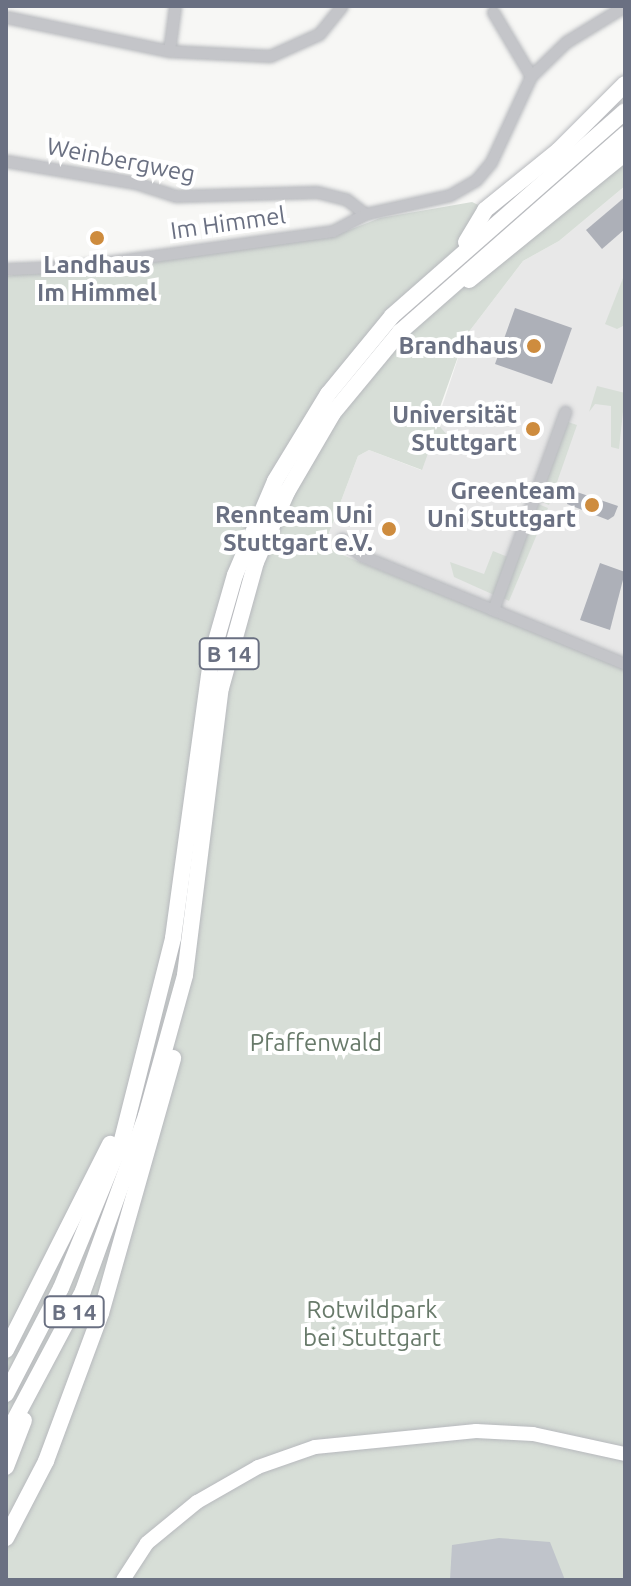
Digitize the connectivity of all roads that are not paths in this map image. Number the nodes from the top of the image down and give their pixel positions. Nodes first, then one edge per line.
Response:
1 (175, 6) edge
2 (342, 6) edge
3 (625, 6) edge
4 (493, 12) dead end
5 (6, 17) edge
6 (169, 51) junction
7 (531, 76) junction
8 (625, 84) edge
9 (625, 111) edge
10 (625, 134) edge
11 (625, 153) edge
12 (6, 161) edge
13 (365, 214) junction
14 (461, 251) junction
15 (6, 269) edge
16 (442, 294) junction
17 (565, 412) dead end
18 (342, 539) dead end
19 (493, 610) junction
20 (625, 664) edge
21 (170, 1033) junction
22 (138, 1080) junction
23 (6, 1350) edge
24 (37, 1385) junction
25 (6, 1394) edge
26 (6, 1436) edge
27 (625, 1454) edge
28 (6, 1467) edge
29 (6, 1538) edge
30 (124, 1578) edge

1 - 6 street
2 - 6 street
3 - 7 street
4 - 7 street
5 - 6 street
7 - 13 street, Im Himmel
8 - 14 highway, B 14
9 - 14 highway, B 14
10 - 16 highway, B 14
11 - 16 highway, B 14
12 - 13 street, Weinbergweg
13 - 15 street, Im Himmel
14 - 22 highway, B 14
16 - 21 highway, B 14
17 - 19 street
18 - 19 street
19 - 20 street
21 - 24 highway, B 14
21 - 29 highway
22 - 23 highway, B 14
22 - 25 highway
24 - 26 highway
24 - 28 highway, B 14
27 - 30 main road

